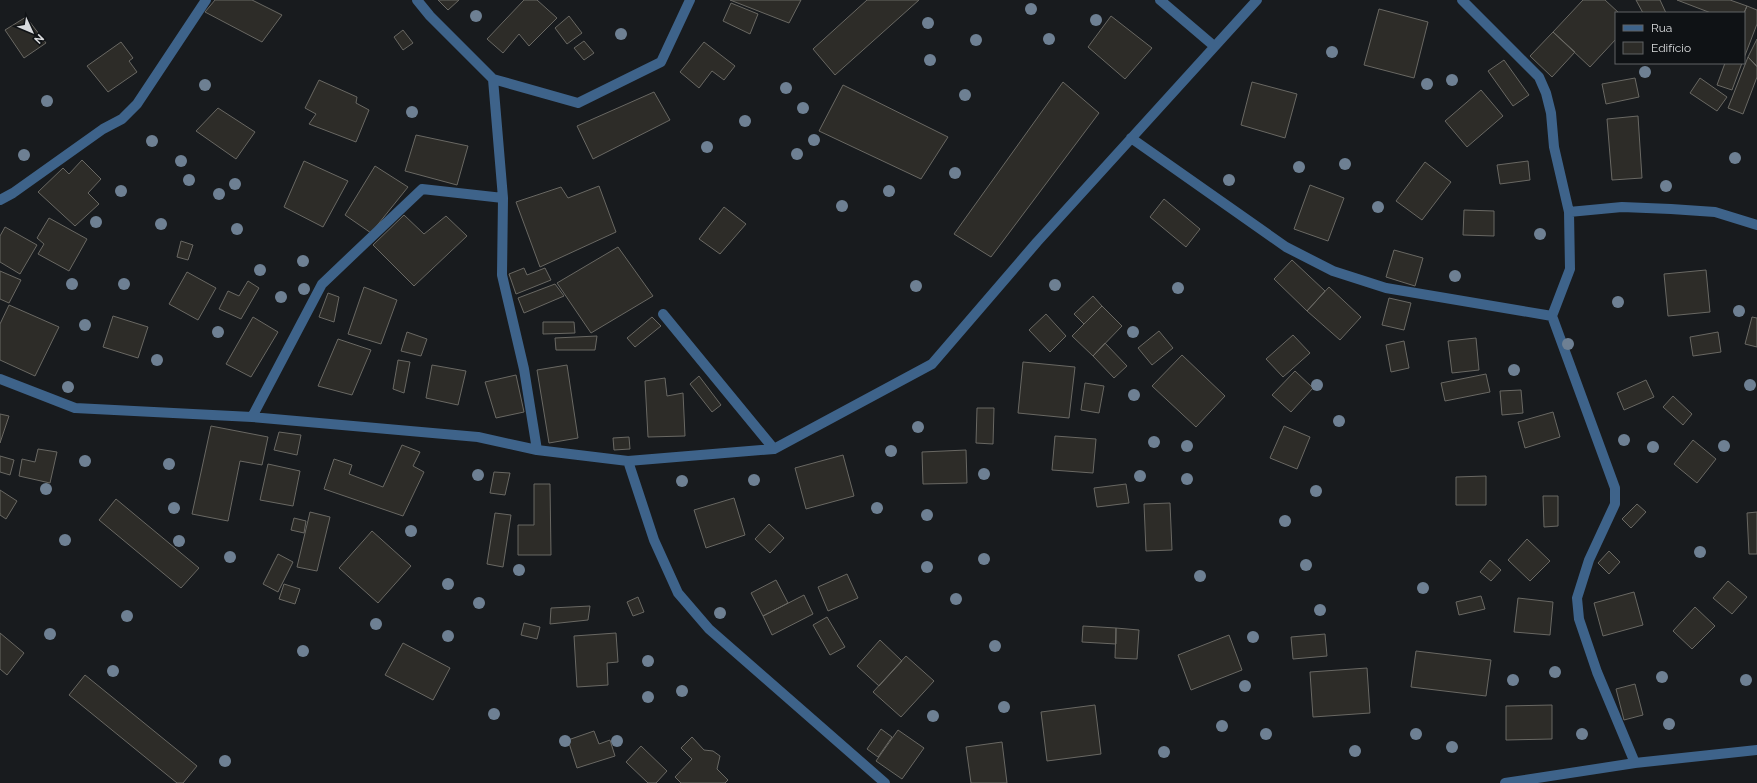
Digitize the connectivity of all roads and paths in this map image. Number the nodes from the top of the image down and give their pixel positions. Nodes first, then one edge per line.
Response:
1 (206, 0) edge
2 (417, 0) edge
3 (690, 0) edge
4 (1160, 0) edge
5 (1258, 0) edge
6 (1462, 0) edge
7 (1214, 46) junction
8 (493, 79) junction
9 (1131, 138) junction
10 (503, 198) junction
11 (0, 200) edge
12 (1570, 212) junction
13 (1757, 225) edge
14 (663, 314) dead end
15 (1552, 316) junction
16 (0, 379) edge
17 (252, 417) junction
18 (537, 450) junction
19 (774, 450) junction
20 (628, 461) junction
21 (1757, 750) edge
22 (1635, 763) junction
23 (884, 783) edge
24 (1505, 783) edge

1 - 11 street
2 - 8 street
3 - 8 street
4 - 7 street
5 - 7 street
6 - 12 street
7 - 9 street
8 - 10 street
9 - 15 street
9 - 19 street
10 - 17 street
10 - 18 street
12 - 13 street
12 - 15 street
14 - 19 street
15 - 22 street
16 - 17 street
17 - 18 street
18 - 20 street
19 - 20 street
20 - 23 street
21 - 22 street
22 - 24 street

